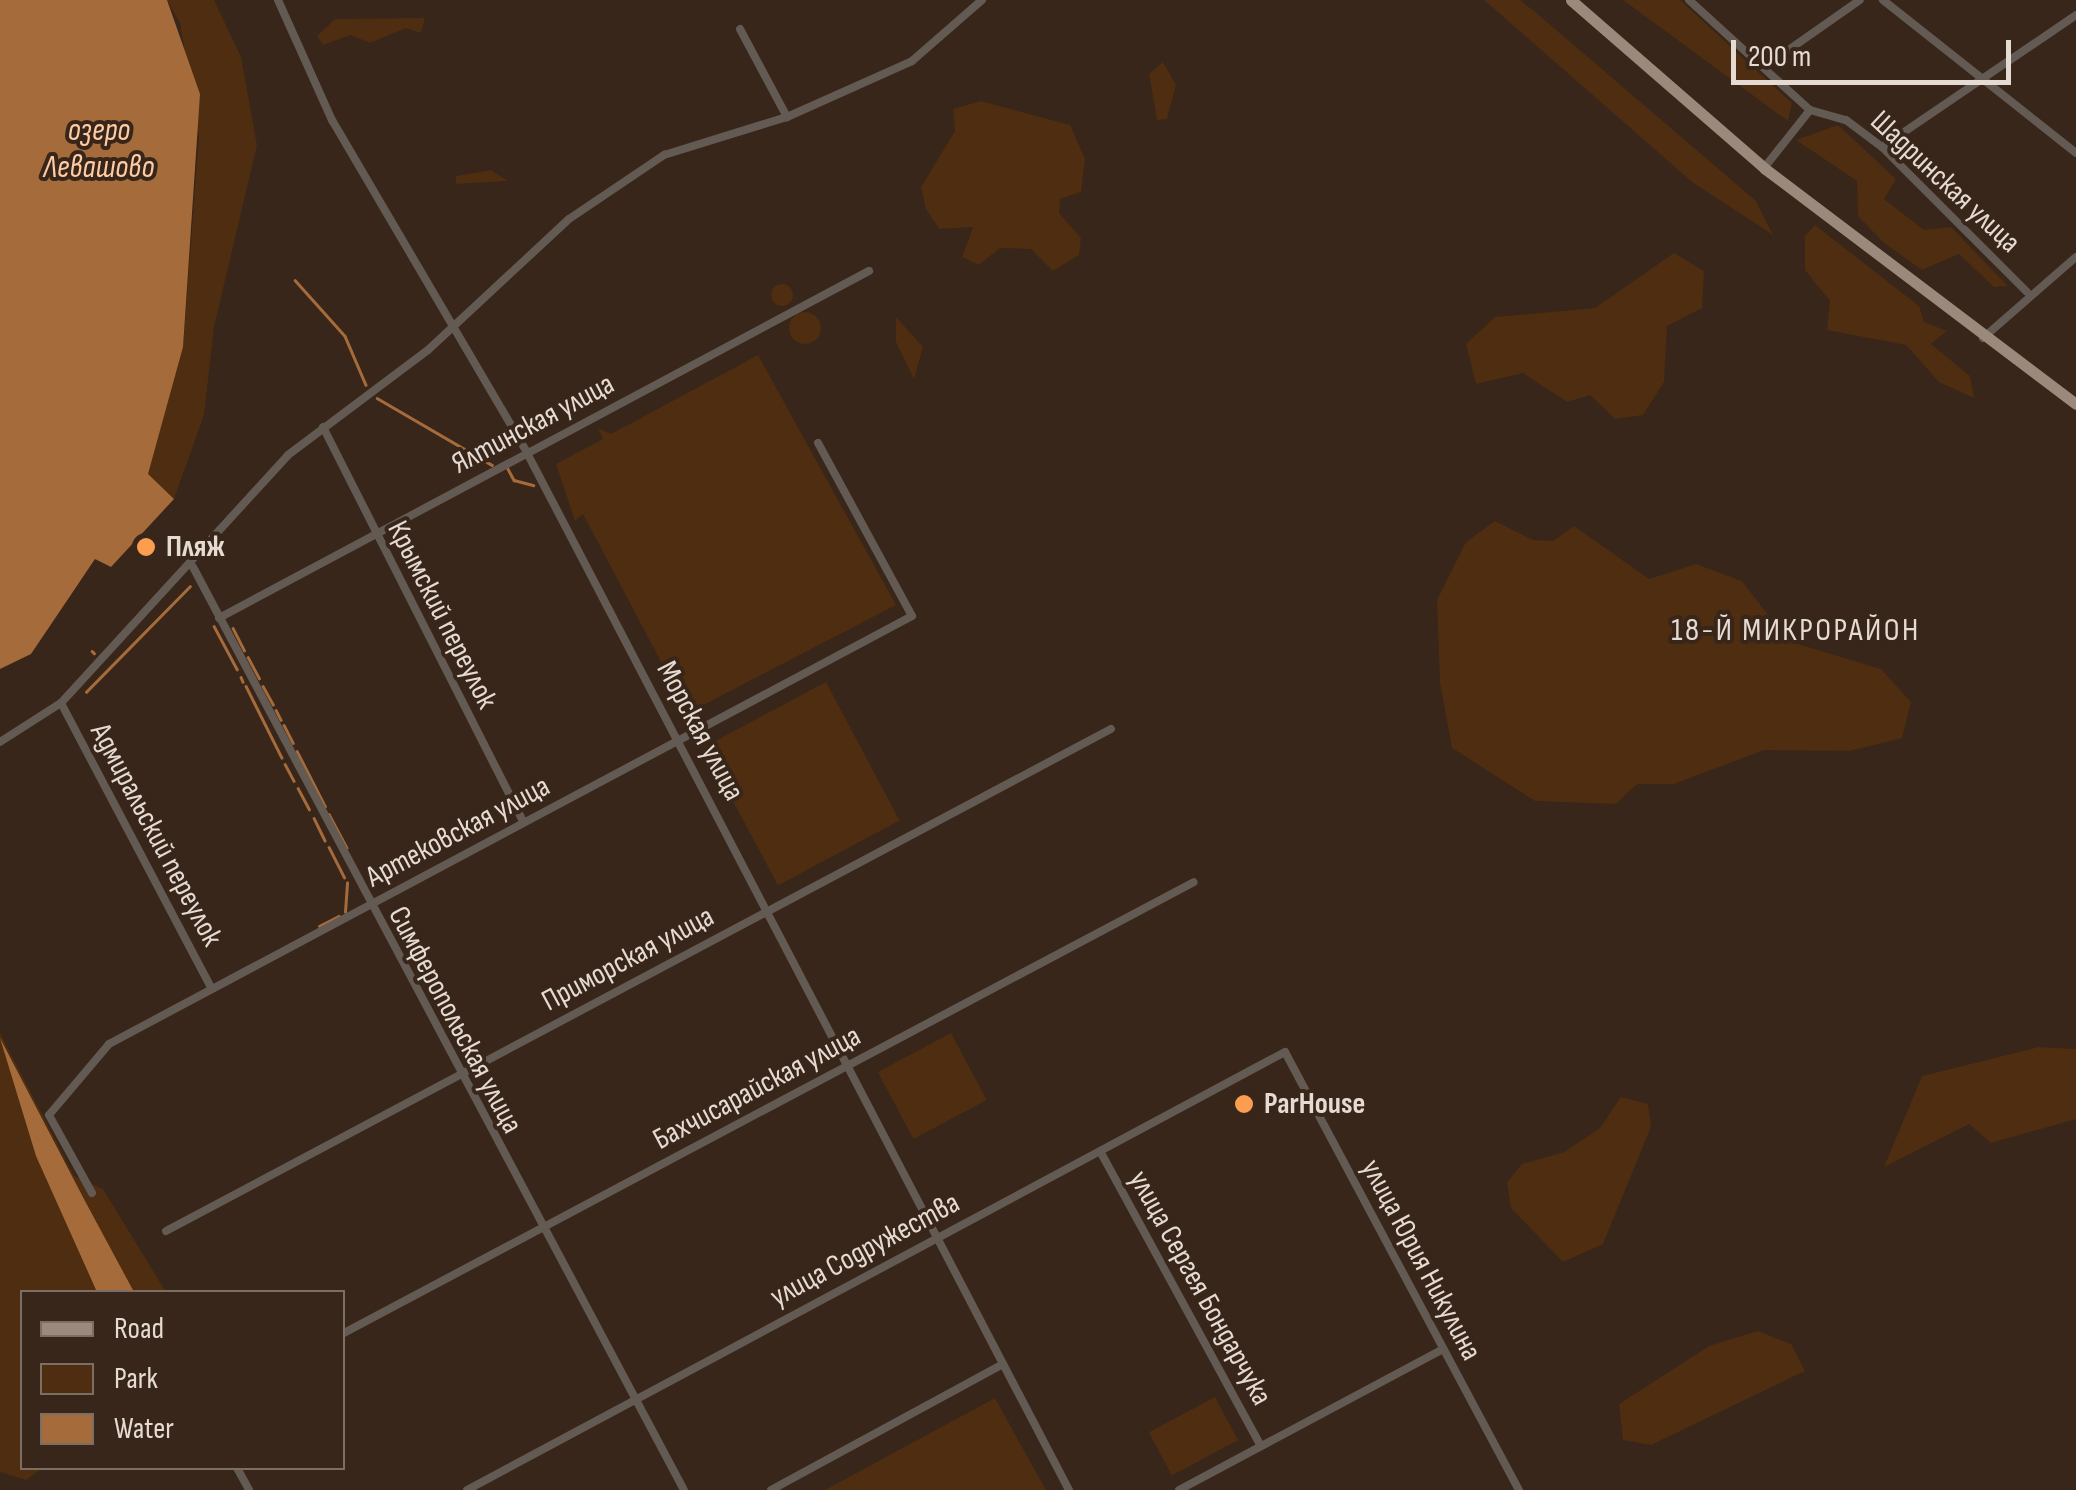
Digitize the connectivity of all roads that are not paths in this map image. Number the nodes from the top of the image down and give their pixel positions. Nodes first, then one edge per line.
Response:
1 (278, 0) edge
2 (982, 0) edge
3 (1571, 0) edge
4 (1690, 0) edge
5 (1860, 0) edge
6 (1882, 0) edge
7 (2076, 15) edge
8 (740, 28) dead end
9 (1768, 66) junction
10 (1986, 78) junction
11 (1810, 110) junction
12 (787, 117) junction
13 (1882, 147) junction
14 (2076, 153) edge
15 (1764, 168) junction
16 (2076, 257) edge
17 (869, 271) dead end
18 (2027, 292) junction
19 (456, 324) junction
20 (1982, 338) junction
21 (2076, 404) edge
22 (322, 427) junction
23 (818, 443) dead end
24 (526, 450) junction
25 (376, 536) junction
26 (192, 567) junction
27 (219, 618) junction
28 (61, 703) junction
29 (1111, 729) dead end
30 (679, 740) junction
31 (0, 742) edge
32 (522, 822) junction
33 (1194, 882) dead end
34 (368, 905) junction
35 (769, 910) junction
36 (212, 988) junction
37 (1285, 1052) joint
38 (852, 1063) junction
39 (458, 1075) junction
40 (1100, 1151) junction
41 (92, 1193) dead end
42 (542, 1227) junction
43 (166, 1231) dead end
44 (939, 1235) junction
45 (345, 1332) edge
46 (1443, 1349) junction
47 (1001, 1365) junction
48 (634, 1400) junction
49 (1260, 1446) junction
50 (469, 1490) edge
51 (684, 1490) edge
52 (771, 1490) edge
53 (1069, 1490) edge
54 (1179, 1490) edge
55 (1519, 1490) edge

1 - 19 street, Морская улица
2 - 12 street
3 - 15 main road
4 - 9 street, Шадринская улица
5 - 9 street
6 - 10 street
7 - 10 street
8 - 12 street
9 - 11 street, Шадринская улица
10 - 13 street
10 - 14 street
11 - 13 street, Шадринская улица
11 - 15 street
12 - 19 street
13 - 18 street, Шадринская улица
15 - 20 main road
16 - 18 street
17 - 24 street, Ялтинская улица
18 - 20 street
19 - 22 street
19 - 24 street, Морская улица
20 - 21 main road
22 - 25 street, Крымский переулок
22 - 26 street
23 - 30 street, Артековская улица
24 - 25 street, Ялтинская улица
24 - 30 street, Морская улица
25 - 27 street, Ялтинская улица
25 - 32 street, Крымский переулок
26 - 27 street, Симферопольская улица
26 - 28 street
27 - 34 street, Симферопольская улица
28 - 31 street
28 - 36 street, Адмиральский переулок
29 - 35 street, Приморская улица
30 - 32 street, Артековская улица
30 - 35 street, Морская улица
32 - 34 street, Артековская улица
33 - 38 street, Бахчисарайская улица
34 - 36 street, Артековская улица
34 - 39 street, Симферопольская улица
35 - 38 street, Морская улица
35 - 39 street, Приморская улица
36 - 41 street, Артековская улица
37 - 40 street, улица Содружества
37 - 46 street, улица Юрия Никулина
38 - 42 street, Бахчисарайская улица
38 - 44 street, Морская улица
39 - 42 street, Симферопольская улица
39 - 43 street, Приморская улица
40 - 44 street, улица Содружества
40 - 49 street, улица Сергея Бондарчука
42 - 45 street, Бахчисарайская улица
42 - 48 street, Симферопольская улица
44 - 47 street, Морская улица
44 - 48 street, улица Содружества
46 - 49 street
46 - 55 street, улица Юрия Никулина
47 - 52 street
47 - 53 street, Морская улица
48 - 50 street, улица Содружества
48 - 51 street, Симферопольская улица
49 - 54 street

